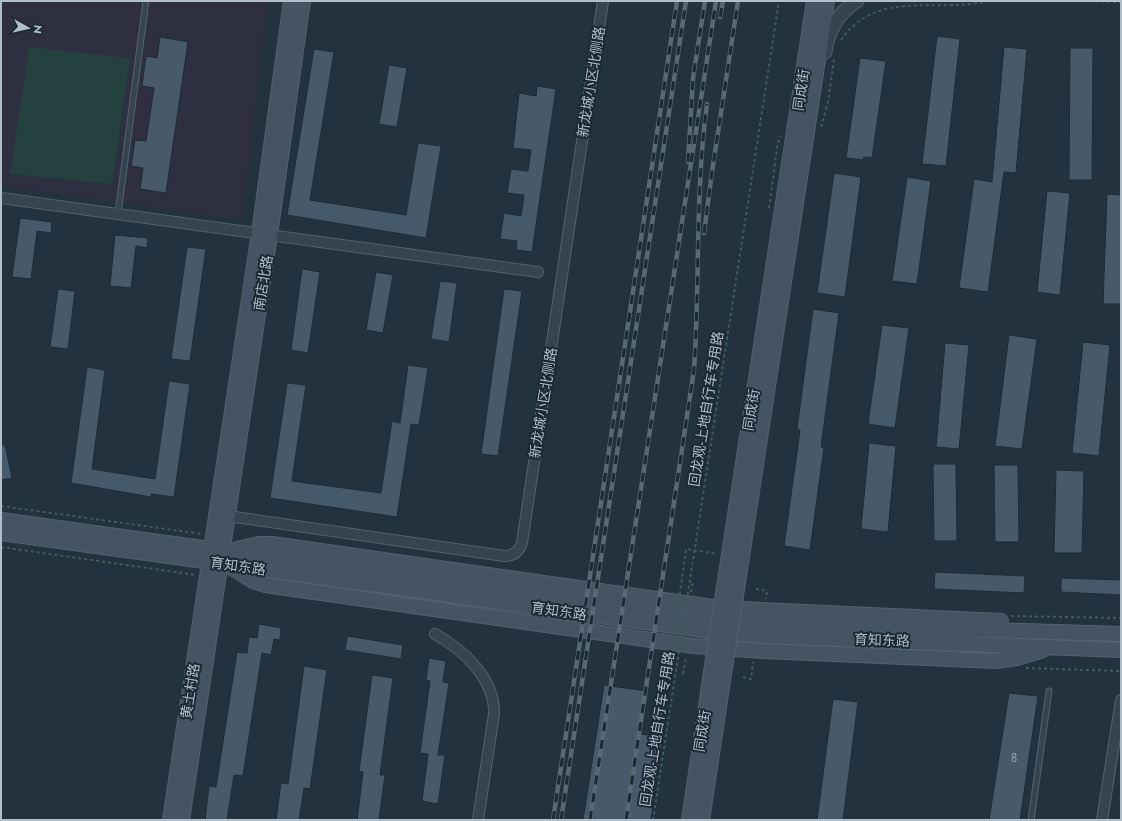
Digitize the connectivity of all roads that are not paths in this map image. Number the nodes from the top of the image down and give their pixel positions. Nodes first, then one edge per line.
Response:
1 (146, 1) edge
2 (291, 1) edge
3 (302, 1) edge
4 (603, 1) edge
5 (814, 1) edge
6 (827, 1) edge
7 (857, 1) edge
8 (805, 144) junction
9 (1, 198) edge
10 (118, 214) junction
11 (265, 234) junction
12 (538, 272) dead end
13 (228, 516) junction
14 (1, 520) edge
15 (1, 533) edge
16 (216, 557) junction
17 (731, 588) junction
18 (435, 634) dead end
19 (1121, 634) edge
20 (1121, 650) edge
21 (718, 673) junction
22 (1049, 691) dead end
23 (1121, 700) edge
24 (170, 820) edge
25 (182, 820) edge
26 (478, 820) edge
27 (689, 820) edge
28 (702, 820) edge
29 (1031, 820) edge
30 (1102, 820) edge

1 - 10 lane
2 - 11 main road, 南店北路
3 - 11 main road, 南店北路
4 - 13 street, 新龙城小区北侧路
5 - 17 main road, 同成街
6 - 8 main road, 同成街
7 - 8 street
8 - 17 main road, 同成街
9 - 10 street
10 - 11 street
11 - 12 street
11 - 13 main road, 南店北路
11 - 16 main road, 南店北路
13 - 16 main road, 南店北路
14 - 16 main road, 育知东路
15 - 16 main road, 育知东路
16 - 19 main road, 育知东路
16 - 20 main road, 育知东路
16 - 24 main road, 黄土村路
16 - 25 main road, 黄土村路
17 - 21 main road, 同成街, bridge
18 - 26 street
21 - 27 main road, 同成街
21 - 28 main road, 同成街
22 - 29 lane
23 - 30 street

